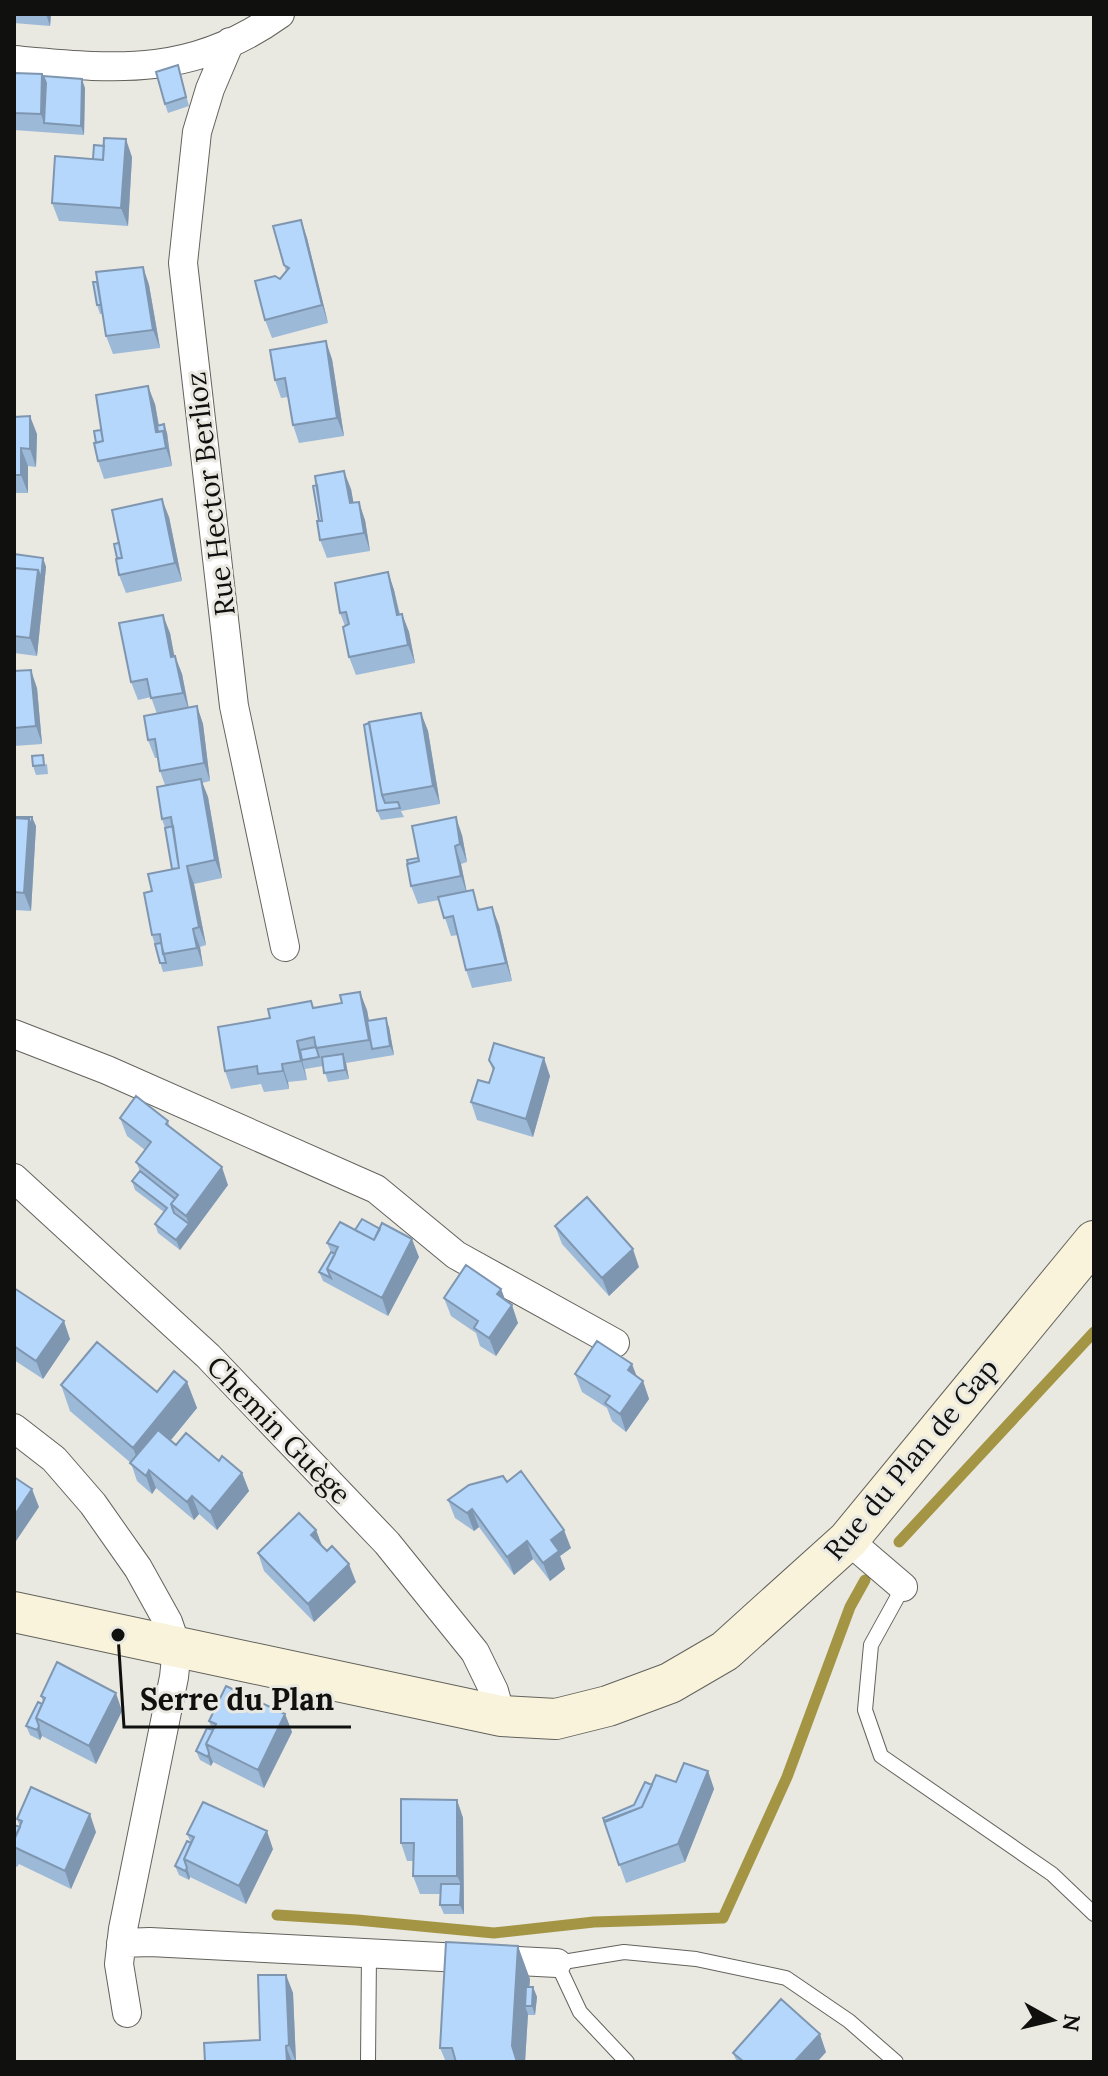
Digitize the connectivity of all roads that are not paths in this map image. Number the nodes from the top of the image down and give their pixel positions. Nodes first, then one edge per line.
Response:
1 (280, 14) edge
2 (230, 42) junction
3 (14, 60) edge
4 (285, 947) dead end
5 (14, 1034) edge
6 (14, 1178) edge
7 (1094, 1241) edge
8 (615, 1343) dead end
9 (14, 1428) edge
10 (848, 1540) junction
11 (903, 1587) joint
12 (14, 1612) edge
13 (177, 1648) junction
14 (501, 1716) junction
15 (1094, 1914) edge
16 (121, 1943) junction
17 (369, 1954) junction
18 (557, 1963) junction
19 (127, 2013) dead end
20 (368, 2062) edge
21 (627, 2062) edge
22 (896, 2062) edge

1 - 2 street
2 - 3 street
2 - 4 street, Rue Hector Berlioz
5 - 8 street
6 - 14 street, Chemin Guège
7 - 10 main road, Rue du Plan de Gap
9 - 13 street
10 - 11 street
10 - 14 main road, Rue du Plan de Gap
11 - 15 lane
12 - 13 main road, Rue du Plan de Gap
13 - 14 main road, Rue du Plan de Gap
13 - 16 street
16 - 17 street
16 - 19 street
17 - 18 street
17 - 20 lane
18 - 21 lane
18 - 22 lane

